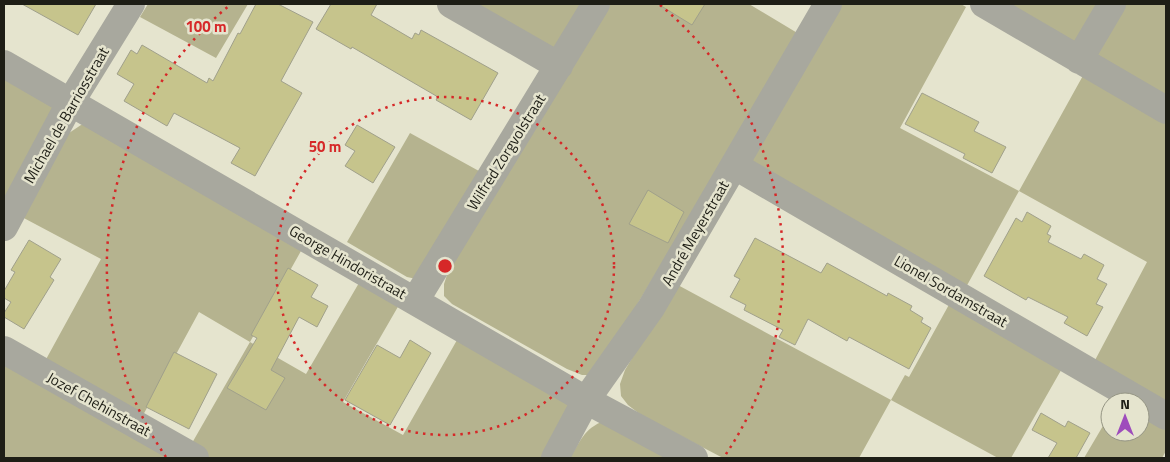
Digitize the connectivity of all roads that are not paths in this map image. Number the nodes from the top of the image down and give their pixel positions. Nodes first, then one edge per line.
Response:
1 (131, 4) edge
2 (451, 4) edge
3 (596, 4) edge
4 (828, 4) edge
5 (984, 4) edge
6 (1112, 4) edge
7 (1080, 60) junction
8 (4, 64) edge
9 (559, 66) junction
10 (70, 103) junction
11 (1166, 110) edge
12 (735, 166) junction
13 (4, 227) edge
14 (415, 301) junction
15 (4, 350) edge
16 (586, 400) junction
17 (1166, 416) edge
18 (195, 458) edge
19 (555, 458) edge
20 (694, 458) edge

1 - 10 street, Michael de Barriosstraat
2 - 9 street
3 - 9 street, Wilfred Zorgvolstraat
4 - 12 street, André Meyerstraat
5 - 7 street
6 - 7 street
7 - 11 street
8 - 10 street, George Hindoristraat
9 - 14 street, Wilfred Zorgvolstraat
10 - 13 street, Michael de Barriosstraat
10 - 14 street, George Hindoristraat
12 - 16 street, André Meyerstraat
12 - 17 street, Lionel Sordamstraat
14 - 16 street, George Hindoristraat
15 - 18 street, Jozef Chehinstraat
16 - 19 street, André Meyerstraat
16 - 20 street, George Hindoristraat

